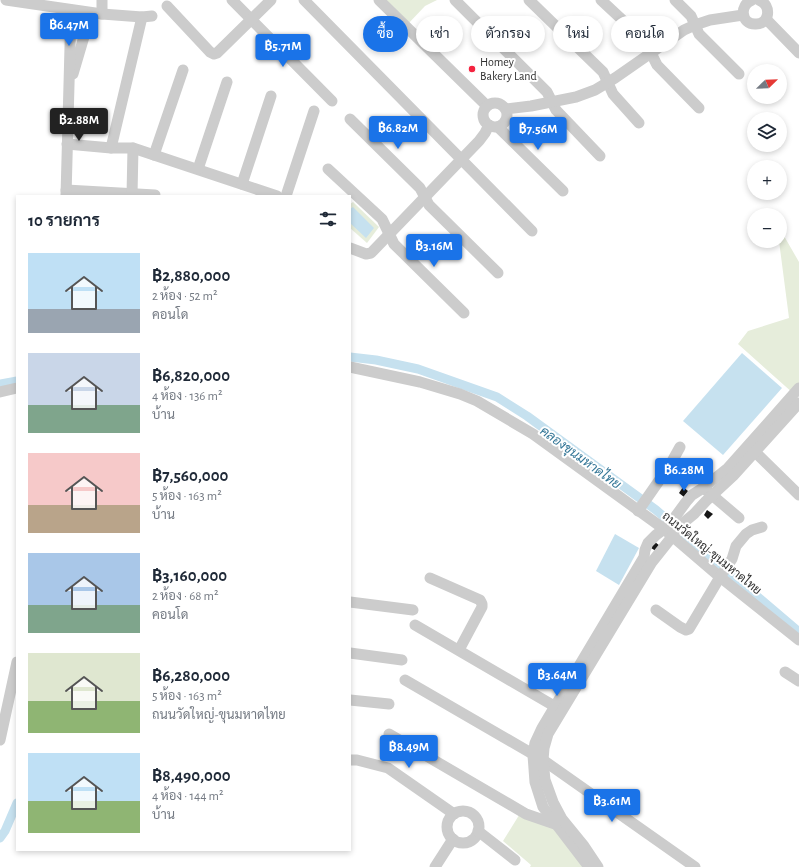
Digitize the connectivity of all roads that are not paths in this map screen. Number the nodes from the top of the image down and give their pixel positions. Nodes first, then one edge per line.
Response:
1 (6, 0) edge
2 (102, 0) edge
3 (232, 0) edge
4 (271, 0) edge
5 (304, 0) edge
6 (379, 0) edge
7 (455, 0) edge
8 (529, 0) edge
9 (601, 0) edge
10 (675, 0) edge
11 (752, 0) edge
12 (55, 4) edge
13 (167, 6) dead end
14 (71, 10) junction
15 (96, 14) junction
16 (743, 15) junction
17 (251, 19) junction
18 (766, 19) junction
19 (695, 24) junction
20 (650, 53) junction
21 (799, 53) edge
22 (183, 70) dead end
23 (738, 74) dead end
24 (227, 82) dead end
25 (608, 83) junction
26 (69, 88) junction
27 (271, 96) dead end
28 (332, 101) dead end
29 (552, 102) junction
30 (487, 106) junction
31 (700, 108) dead end
32 (506, 109) junction
33 (314, 111) dead end
34 (350, 119) dead end
35 (639, 123) dead end
36 (493, 126) junction
37 (67, 144) junction
38 (111, 148) junction
39 (133, 148) junction
40 (154, 155) junction
41 (600, 156) dead end
42 (461, 159) junction
43 (328, 169) dead end
44 (198, 170) junction
45 (242, 184) junction
46 (563, 191) dead end
47 (66, 193) edge
48 (132, 195) junction
49 (155, 195) edge
50 (274, 195) edge
51 (286, 195) edge
52 (425, 197) junction
53 (532, 231) dead end
54 (389, 234) junction
55 (351, 248) edge
56 (498, 273) dead end
57 (464, 313) dead end
58 (351, 367) edge
59 (16, 388) edge
60 (799, 388) edge
61 (0, 392) edge
62 (794, 407) edge
63 (680, 447) dead end
64 (752, 449) junction
65 (708, 492) junction
66 (799, 495) edge
67 (640, 508) junction
68 (739, 518) dead end
69 (762, 527) dead end
70 (668, 533) junction
71 (722, 574) junction
72 (430, 578) dead end
73 (351, 602) edge
74 (413, 610) dead end
75 (656, 610) dead end
76 (415, 625) dead end
77 (799, 640) edge
78 (459, 650) junction
79 (351, 653) edge
80 (402, 660) dead end
81 (16, 667) edge
82 (785, 672) dead end
83 (405, 680) dead end
84 (799, 681) edge
85 (351, 700) edge
86 (389, 704) dead end
87 (559, 708) junction
88 (389, 734) dead end
89 (0, 740) edge
90 (538, 758) junction
91 (351, 760) edge
92 (454, 814) junction
93 (559, 822) junction
94 (478, 831) junction
95 (453, 839) junction
96 (515, 860) dead end
97 (435, 867) edge
98 (589, 867) edge
99 (598, 867) edge
100 (695, 867) edge

1 - 12 street
2 - 15 street
3 - 17 street
4 - 17 street
5 - 42 street
6 - 30 street
7 - 29 street
8 - 25 street
9 - 20 street
10 - 19 street
11 - 16 street
11 - 18 street
12 - 14 street
13 - 17 street
14 - 15 street
14 - 26 street
15 - 26 street
15 - 38 street
16 - 18 street
16 - 19 street
17 - 28 street
18 - 21 street
19 - 20 street
19 - 23 street
20 - 25 street
20 - 31 street
22 - 40 street
24 - 44 street
25 - 29 street
25 - 35 street
26 - 37 street
27 - 45 street
29 - 32 street
29 - 41 street
30 - 32 street
30 - 36 street
32 - 36 street
33 - 51 street
34 - 52 street
36 - 42 street
36 - 46 street
37 - 38 street
37 - 47 street
38 - 39 street
39 - 40 street
39 - 48 street
40 - 44 street
42 - 52 street
42 - 53 street
43 - 54 street
44 - 45 street
45 - 50 street
47 - 48 street
48 - 49 street
52 - 54 street
52 - 56 street
54 - 55 street
54 - 57 street
58 - 67 street, ถนนวัดใหญ่-ขุนมหาดไทย
59 - 61 street
60 - 62 street
62 - 64 street
63 - 67 street
64 - 65 street
64 - 66 street
65 - 68 street
65 - 70 street
67 - 70 street, ถนนวัดใหญ่-ขุนมหาดไทย
69 - 71 street
70 - 71 street, ถนนวัดใหญ่-ขุนมหาดไทย
70 - 87 street
71 - 75 street
71 - 77 street, ถนนวัดใหญ่-ขุนมหาดไทย
72 - 78 street
73 - 74 street
76 - 78 street
78 - 87 street
79 - 80 street
81 - 89 street
82 - 84 street
83 - 90 street
85 - 86 street
87 - 90 street
88 - 93 street
90 - 93 street
90 - 100 street
91 - 92 street
92 - 94 street
92 - 95 street
93 - 98 street
93 - 99 street
94 - 95 street
94 - 96 street
95 - 97 street

